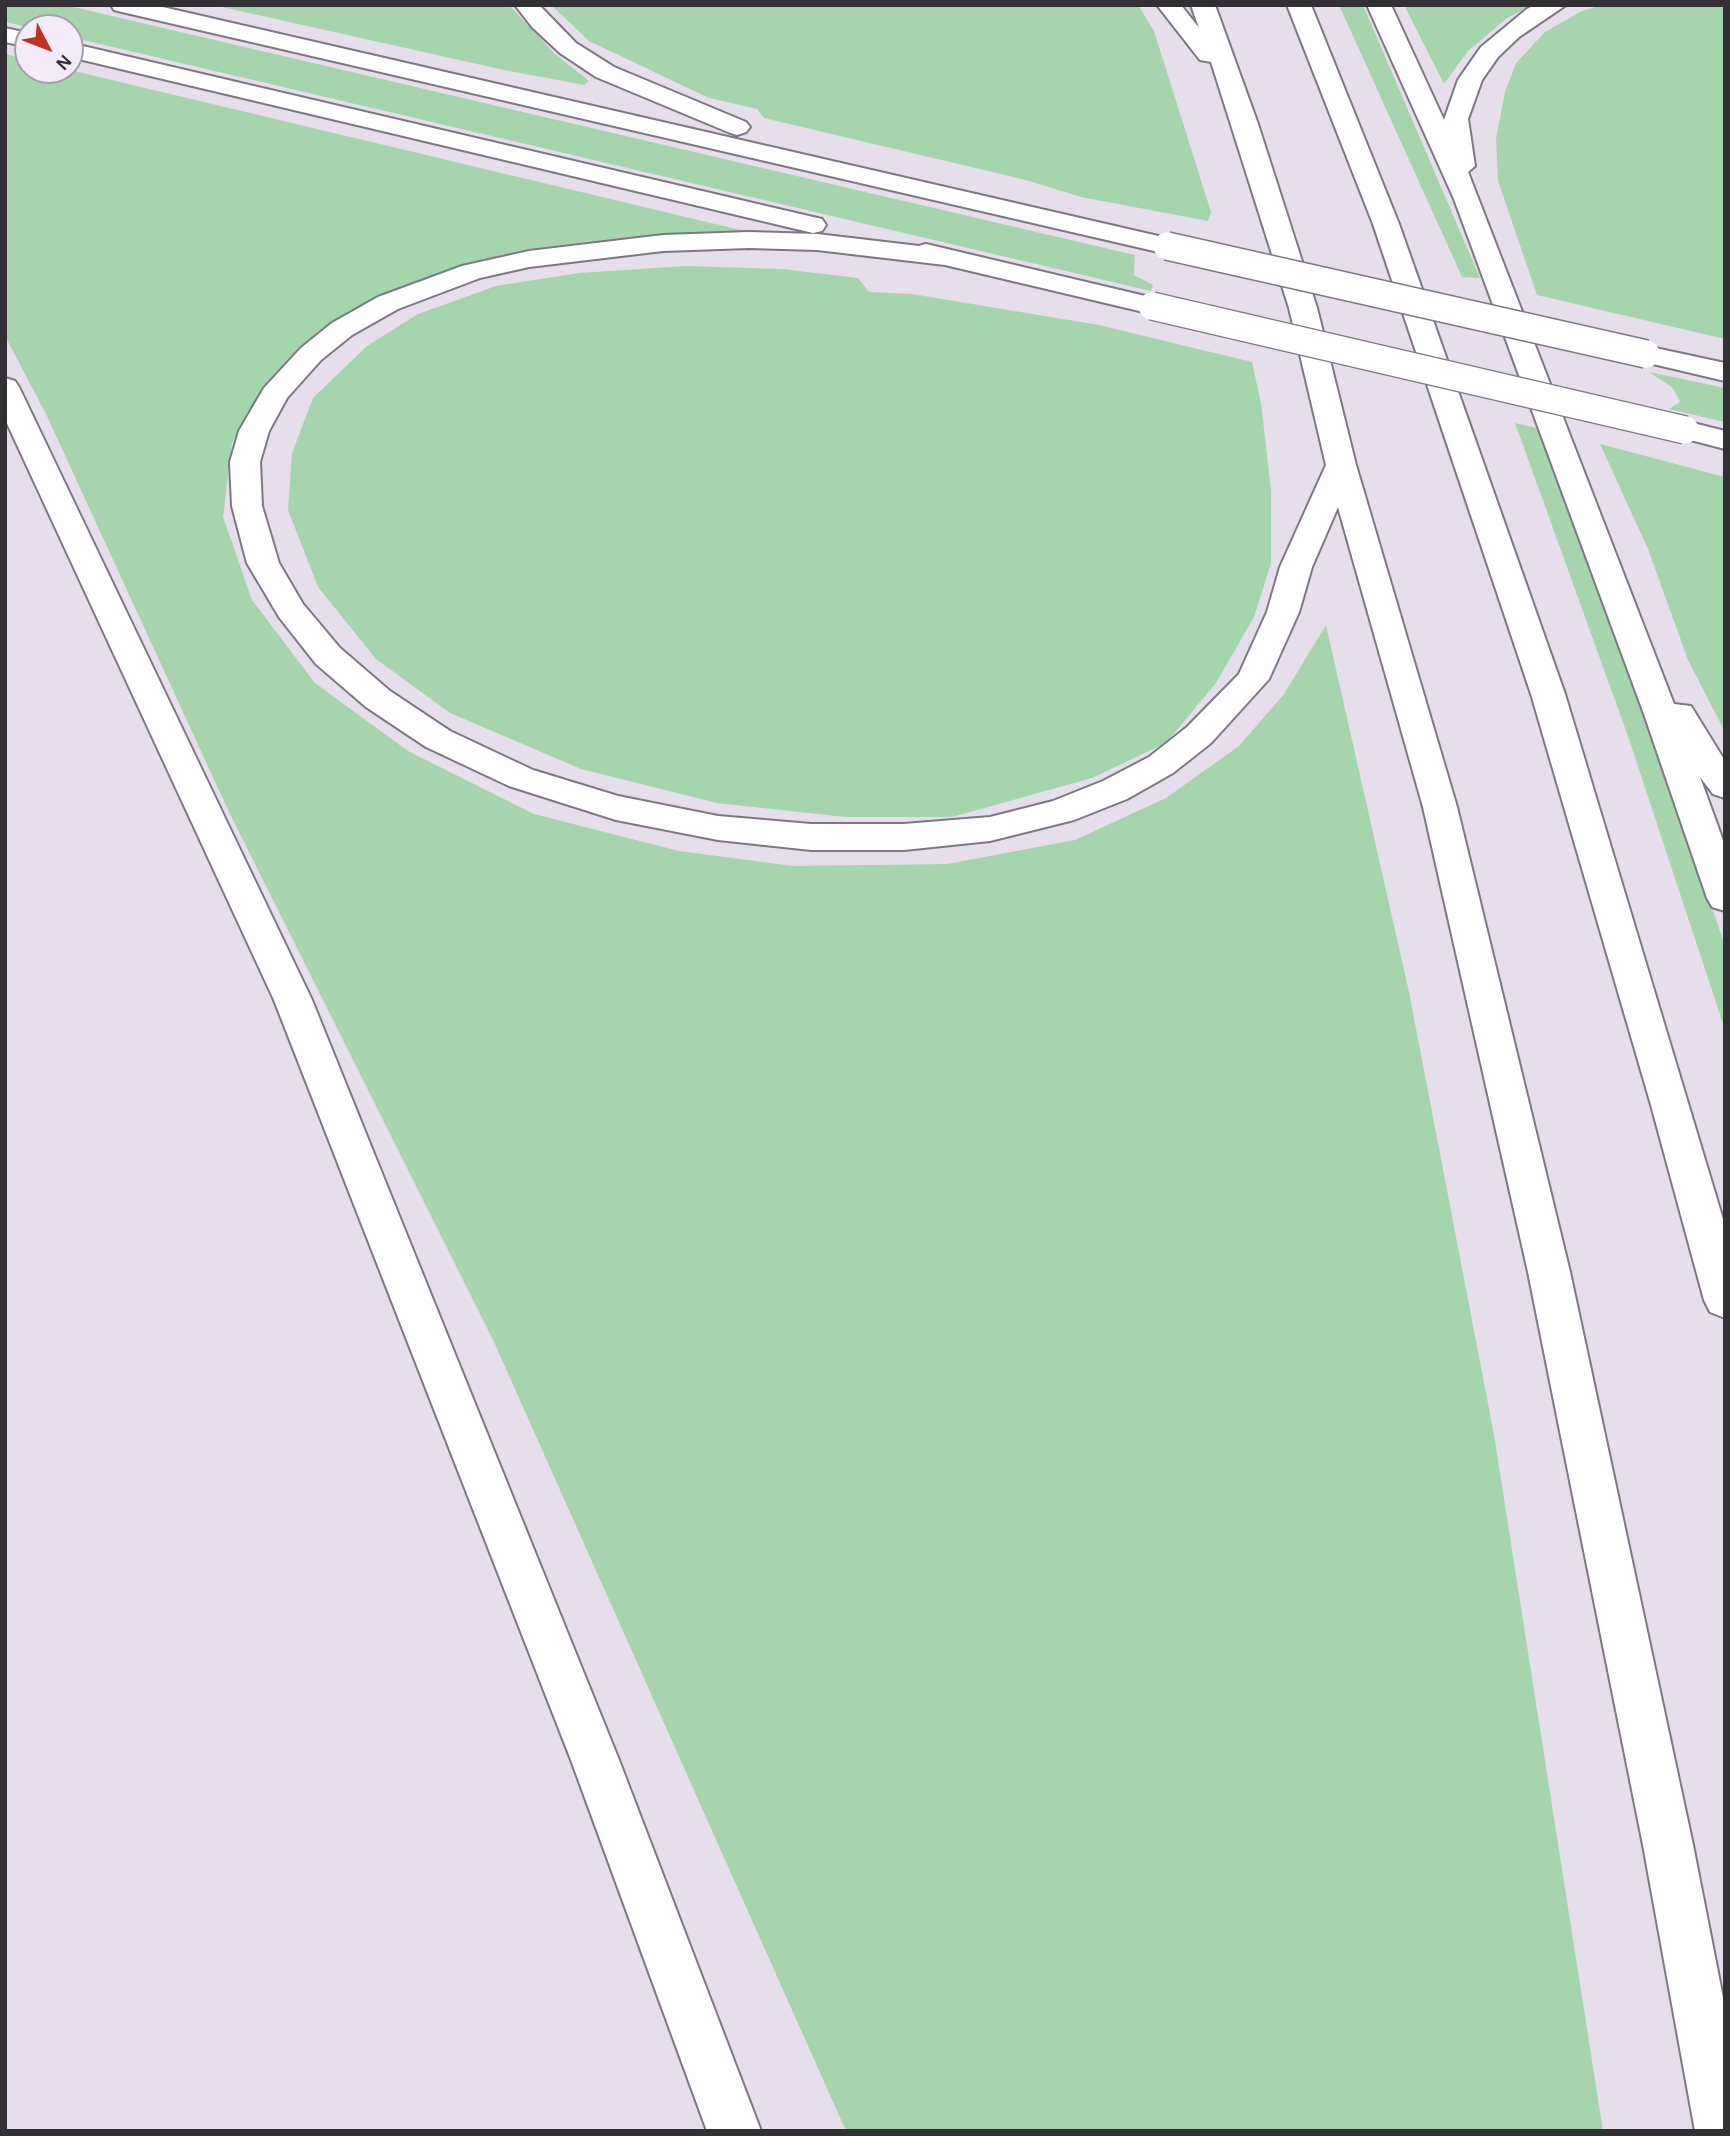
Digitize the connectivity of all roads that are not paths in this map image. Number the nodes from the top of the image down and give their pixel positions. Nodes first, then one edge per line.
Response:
1 (122, 5) edge
2 (526, 5) edge
3 (1168, 5) edge
4 (1203, 5) edge
5 (1299, 5) edge
6 (1379, 5) edge
7 (1555, 5) edge
8 (84, 53) edge
9 (1244, 124) junction
10 (966, 199) junction
11 (1467, 199) junction
12 (949, 257) junction
13 (1725, 372) edge
14 (5, 387) edge
15 (1725, 440) edge
16 (1340, 465) junction
17 (1640, 656) junction
18 (1725, 786) edge
19 (1725, 898) edge
20 (1725, 1300) edge
21 (734, 2131) edge
22 (1722, 2131) edge

1 - 10 highway
2 - 10 highway
3 - 9 highway
4 - 9 highway
5 - 20 highway
6 - 11 highway
7 - 11 highway
8 - 12 highway
9 - 16 highway
10 - 13 highway, bridge
11 - 17 highway
12 - 15 highway, bridge
12 - 16 highway
14 - 21 highway
16 - 22 highway
17 - 18 highway
17 - 19 highway

